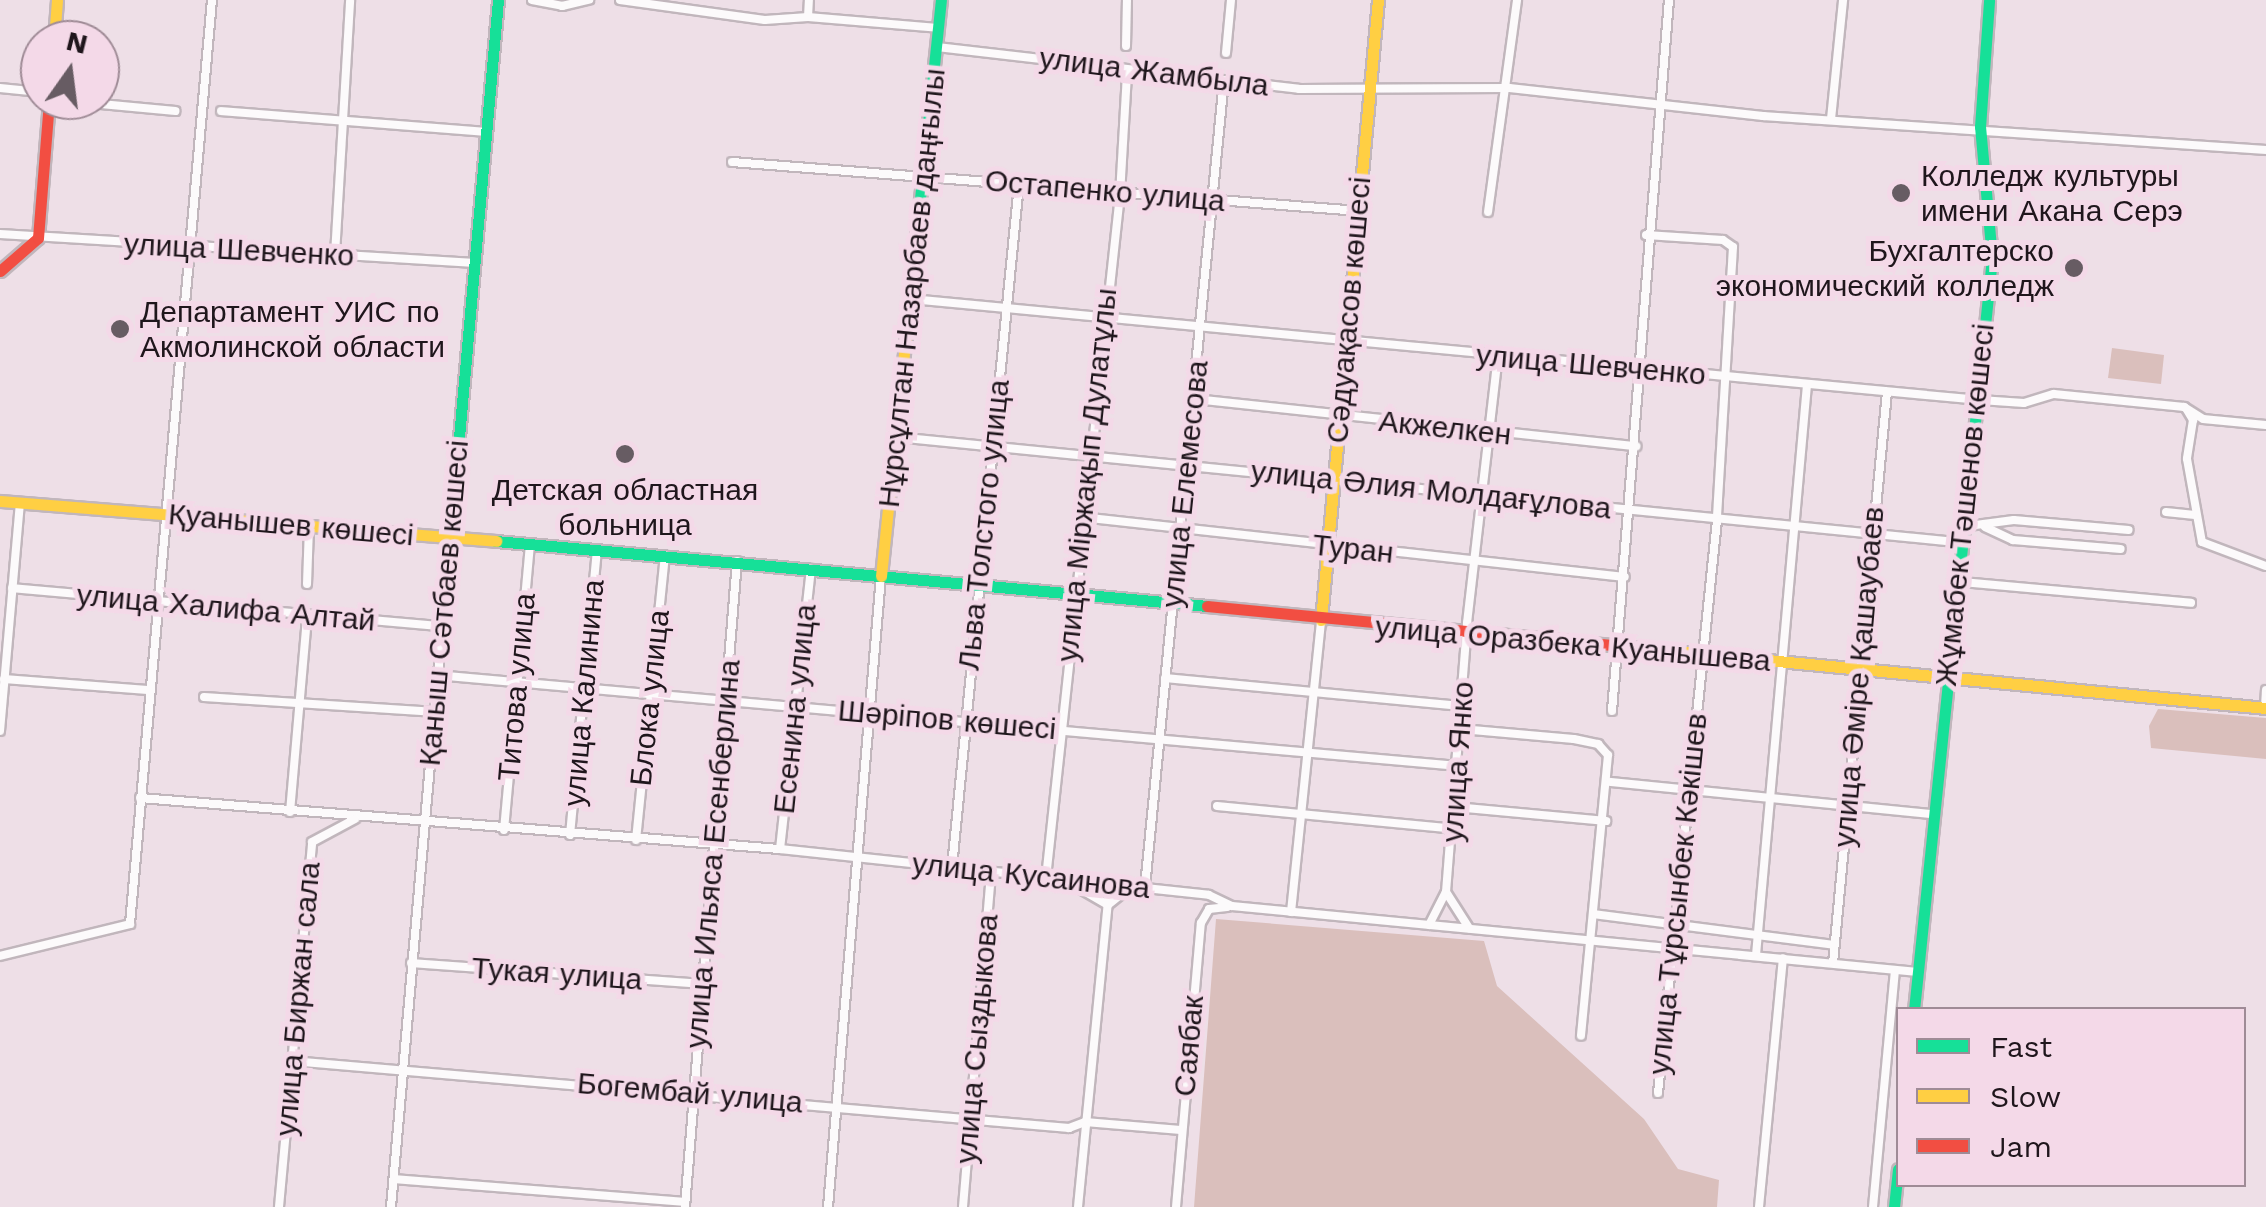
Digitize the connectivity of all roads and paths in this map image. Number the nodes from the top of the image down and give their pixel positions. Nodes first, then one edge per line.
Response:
1 (212, 0) edge
2 (350, 0) edge
3 (498, 0) edge
4 (532, 0) edge
5 (588, 0) edge
6 (620, 0) edge
7 (640, 0) edge
8 (809, 0) edge
9 (941, 0) edge
10 (1127, 0) edge
11 (1231, 0) edge
12 (1378, 0) edge
13 (1518, 0) edge
14 (1669, 0) edge
15 (1843, 0) edge
16 (1989, 0) edge
17 (668, 3) edge
18 (808, 17) junction
19 (938, 28) junction
20 (1126, 46) dead end
21 (937, 47) junction
22 (1226, 53) dead end
23 (1127, 72) junction
24 (1224, 80) junction
25 (1370, 85) junction
26 (1509, 88) junction
27 (1659, 103) junction
28 (120, 106) edge
29 (175, 111) dead end
30 (222, 111) dead end
31 (1831, 119) junction
32 (47, 120) edge
33 (343, 122) junction
34 (1980, 127) junction
35 (486, 132) junction
36 (2266, 150) edge
37 (732, 162) dead end
38 (925, 176) junction
39 (1020, 184) junction
40 (1120, 195) junction
41 (1213, 201) junction
42 (1359, 211) junction
43 (1488, 212) dead end
44 (0, 234) edge
45 (1646, 235) junction
46 (38, 238) junction
47 (188, 247) junction
48 (335, 255) junction
49 (477, 263) junction
50 (0, 271) edge
51 (912, 299) junction
52 (1007, 311) junction
53 (1101, 320) junction
54 (1202, 329) junction
55 (1346, 342) junction
56 (1498, 356) junction
57 (1644, 370) junction
58 (1726, 377) junction
59 (1807, 384) junction
60 (1886, 392) junction
61 (1194, 399) junction
62 (1980, 400) junction
63 (2184, 407) junction
64 (1340, 416) junction
65 (2266, 426) edge
66 (1490, 433) junction
67 (896, 437) junction
68 (992, 446) junction
69 (1637, 446) junction
70 (1087, 456) junction
71 (1187, 464) junction
72 (1334, 478) junction
73 (1483, 495) junction
74 (0, 501) edge
75 (20, 502) junction
76 (1632, 512) junction
77 (2166, 512) dead end
78 (163, 515) junction
79 (2195, 516) junction
80 (1081, 517) junction
81 (1717, 520) junction
82 (1968, 526) junction
83 (1796, 527) junction
84 (1985, 527) junction
85 (309, 528) junction
86 (1180, 529) junction
87 (2128, 530) dead end
88 (1873, 534) junction
89 (450, 538) junction
90 (1966, 542) junction
91 (530, 545) junction
92 (1328, 547) junction
93 (2121, 549) dead end
94 (598, 551) junction
95 (665, 555) junction
96 (738, 561) junction
97 (1476, 561) junction
98 (2266, 566) edge
99 (811, 569) junction
100 (881, 576) junction
101 (1626, 577) junction
102 (1962, 582) junction
103 (307, 584) dead end
104 (12, 588) junction
105 (976, 588) junction
106 (1073, 598) junction
107 (156, 603) junction
108 (2192, 603) dead end
109 (1172, 607) junction
110 (307, 616) junction
111 (1321, 620) junction
112 (440, 626) junction
113 (4, 631) edge
114 (1467, 634) junction
115 (1619, 647) junction
116 (1700, 655) junction
117 (1780, 663) junction
118 (1858, 670) junction
119 (436, 675) junction
120 (1165, 678) junction
121 (4, 679) junction
122 (1948, 680) junction
123 (518, 682) junction
124 (585, 688) junction
125 (148, 690) junction
126 (2266, 690) edge
127 (1314, 692) junction
128 (650, 693) junction
129 (204, 696) dead end
130 (726, 700) junction
131 (300, 705) junction
132 (795, 706) junction
133 (1462, 706) junction
134 (2265, 708) edge
135 (1612, 710) dead end
136 (433, 712) junction
137 (871, 712) junction
138 (965, 720) junction
139 (1461, 729) junction
140 (1060, 730) junction
141 (0, 731) edge
142 (1159, 740) junction
143 (1308, 753) junction
144 (1458, 766) junction
145 (1610, 782) junction
146 (1691, 790) junction
147 (140, 798) junction
148 (1771, 798) junction
149 (1217, 806) dead end
150 (1848, 806) junction
151 (1455, 807) junction
152 (290, 812) junction
153 (1931, 814) junction
154 (1302, 815) junction
155 (357, 818) junction
156 (1606, 821) junction
157 (424, 824) junction
158 (1454, 829) junction
159 (504, 830) junction
160 (570, 835) junction
161 (636, 840) junction
162 (714, 846) junction
163 (780, 849) junction
164 (858, 858) junction
165 (952, 867) junction
166 (991, 872) junction
167 (1046, 878) junction
168 (1060, 879) junction
169 (1110, 883) junction
170 (1133, 885) junction
171 (1145, 888) junction
172 (1446, 892) junction
173 (1108, 905) junction
174 (1232, 906) junction
175 (1291, 912) junction
176 (1592, 914) junction
177 (1429, 925) junction
178 (1677, 927) junction
179 (1468, 928) junction
180 (1758, 935) junction
181 (1589, 938) junction
182 (1834, 945) junction
183 (1674, 947) junction
184 (0, 956) edge
185 (1756, 956) junction
186 (1783, 958) junction
187 (1832, 963) junction
188 (410, 964) junction
189 (1896, 970) junction
190 (1918, 972) junction
191 (703, 984) junction
192 (1914, 1007) edge
193 (1582, 1036) dead end
194 (292, 1060) junction
195 (402, 1068) junction
196 (694, 1094) junction
197 (1658, 1094) dead end
198 (835, 1105) junction
199 (969, 1118) junction
200 (1086, 1122) junction
201 (1181, 1130) junction
202 (394, 1179) junction
203 (685, 1204) edge
204 (279, 1207) edge
205 (391, 1207) edge
206 (828, 1207) edge
207 (962, 1207) edge
208 (1078, 1207) edge
209 (1176, 1207) edge
210 (1759, 1207) edge
211 (1874, 1207) edge

1 - 47 street
2 - 33 street
3 - 35 street, Қаныш Сәтбаев көшесі
4 - 5 street
6 - 7 street
7 - 17 street
8 - 18 street
9 - 19 street, Нұрсұлтан Назарбаев даңғылы
10 - 20 street
11 - 22 street
12 - 25 street, Сәдуақасов көшесі
13 - 26 street
14 - 27 street
15 - 31 street
16 - 34 street, Жұмабек Тәшенов көшесі
17 - 18 street
18 - 19 street
19 - 21 street, Нұрсұлтан Назарбаев даңғылы
21 - 23 street, улица Жамбыла
21 - 38 street, Нұрсұлтан Назарбаев даңғылы
23 - 24 street, улица Жамбыла
23 - 40 street, улица Міржақып Дулатұлы
24 - 25 street, улица Жамбыла
24 - 41 street, улица Елемесова
25 - 26 street, улица Жамбыла
25 - 42 street, Сәдуақасов көшесі
26 - 27 street, улица Жамбыла
26 - 43 street
27 - 31 street, улица Жамбыла
27 - 45 street
28 - 29 street
30 - 33 street
31 - 34 street, улица Жамбыла
32 - 46 street
33 - 35 street
33 - 48 street
34 - 36 street
34 - 62 street, Жұмабек Тәшенов көшесі
35 - 49 street, Қаныш Сәтбаев көшесі
37 - 38 street, Остапенко улица
38 - 39 street, Остапенко улица
38 - 51 street, Нұрсұлтан Назарбаев даңғылы
39 - 40 street, Остапенко улица
39 - 52 street, Льва Толстого улица
40 - 41 street, Остапенко улица
40 - 53 street, улица Міржақып Дулатұлы
41 - 42 street, Остапенко улица
41 - 54 street, улица Елемесова
42 - 55 street, Сәдуақасов көшесі
44 - 46 street, улица Шевченко
45 - 57 street
45 - 58 street, улица Тұрсынбек Кәкішев
46 - 47 street, улица Шевченко
46 - 50 street
47 - 48 street, улица Шевченко
47 - 78 street
48 - 49 street, улица Шевченко
49 - 89 street, Қаныш Сәтбаев көшесі
51 - 52 street, улица Шевченко
51 - 67 street, Нұрсұлтан Назарбаев даңғылы
52 - 53 street, улица Шевченко
52 - 68 street, Льва Толстого улица
53 - 54 street, улица Шевченко
53 - 70 street, улица Міржақып Дулатұлы
54 - 55 street, улица Шевченко
54 - 61 street, улица Елемесова
55 - 56 street, улица Шевченко
55 - 64 street, Сәдуақасов көшесі
56 - 57 street, улица Шевченко
56 - 66 street, улица Янко
57 - 58 street, улица Шевченко
57 - 69 street
58 - 59 street, улица Шевченко
58 - 81 street, улица Тұрсынбек Кәкішев
59 - 60 street, улица Шевченко
59 - 83 street
60 - 62 street, улица Шевченко
60 - 88 street, улица Әміре Қашаубаев
61 - 64 street, Акжелкен
61 - 71 street, улица Елемесова
62 - 63 street, улица Шевченко
62 - 82 street, Жұмабек Тәшенов көшесі
63 - 65 street, улица Шевченко
63 - 79 street
64 - 66 street, Акжелкен
64 - 72 street, Сәдуақасов көшесі
66 - 69 street, Акжелкен
66 - 73 street, улица Янко
67 - 68 street, улица Әлия Молдағұлова
67 - 100 street, Нұрсұлтан Назарбаев даңғылы
68 - 70 street, улица Әлия Молдағұлова
68 - 105 street, Льва Толстого улица
69 - 76 street
70 - 71 street, улица Әлия Молдағұлова
70 - 80 street, улица Міржақып Дулатұлы
71 - 72 street, улица Әлия Молдағұлова
71 - 86 street, улица Елемесова
72 - 73 street, улица Әлия Молдағұлова
72 - 92 street, Сәдуақасов көшесі
73 - 76 street, улица Әлия Молдағұлова
73 - 97 street, улица Янко
74 - 75 street, Қуанышев көшесі
75 - 78 street, Қуанышев көшесі
75 - 104 street
76 - 81 street, улица Әлия Молдағұлова
76 - 101 street
77 - 79 street
78 - 85 street, Қуанышев көшесі
78 - 107 street
79 - 98 street
80 - 86 street, Туран
80 - 106 street, улица Міржақып Дулатұлы
81 - 83 street, улица Әлия Молдағұлова
81 - 116 street, улица Тұрсынбек Кәкішев
82 - 84 street
82 - 90 street, Жұмабек Тәшенов көшесі
83 - 88 street, улица Әлия Молдағұлова
83 - 117 street
84 - 87 street
84 - 93 street
85 - 89 street, Қуанышев көшесі
85 - 103 street
86 - 92 street, Туран
86 - 109 street, улица Елемесова
88 - 90 street, улица Әлия Молдағұлова
88 - 118 street, улица Әміре Қашаубаев
89 - 91 street, Қуанышев көшесі
89 - 112 street, Қаныш Сәтбаев көшесі
90 - 102 street, Жұмабек Тәшенов көшесі
91 - 94 street, Қуанышев көшесі
91 - 123 street, Титова улица
92 - 97 street, Туран
92 - 111 street, Сәдуақасов көшесі
94 - 95 street, Қуанышев көшесі
94 - 124 street, улица Калинина
95 - 96 street, Қуанышев көшесі
95 - 128 street, Блока улица
96 - 99 street, Қуанышев көшесі
96 - 130 street, улица Ильяса Есенберлина
97 - 101 street, Туран
97 - 114 street, улица Янко
99 - 100 street, Қуанышев көшесі
99 - 132 street, Есенина улица
100 - 105 street, улица Оразбека Куанышева
100 - 137 street
101 - 115 street
102 - 108 street
102 - 122 street, Жұмабек Тәшенов көшесі
104 - 107 street, улица Халифа Алтай
104 - 113 street
105 - 106 street, улица Оразбека Куанышева
105 - 138 street, Льва Толстого улица
106 - 109 street, улица Оразбека Куанышева
106 - 140 street, улица Міржақып Дулатұлы
107 - 110 street, улица Халифа Алтай
107 - 125 street
109 - 111 street, улица Оразбека Куанышева
109 - 120 street, улица Елемесова
110 - 112 street, улица Халифа Алтай
110 - 131 street
111 - 114 street, улица Оразбека Куанышева
111 - 127 street
112 - 119 street, Қаныш Сәтбаев көшесі
113 - 121 street
114 - 115 street, улица Оразбека Куанышева
114 - 133 street, улица Янко
115 - 116 street, улица Оразбека Куанышева
115 - 135 street
116 - 117 street, улица Оразбека Куанышева
116 - 146 street, улица Тұрсынбек Кәкішев
117 - 118 street, улица Оразбека Куанышева
117 - 148 street
118 - 122 street, улица Оразбека Куанышева
118 - 150 street, улица Әміре Қашаубаев
119 - 123 street, Шәріпов көшесі
119 - 136 street, Қаныш Сәтбаев көшесі
120 - 127 street
120 - 142 street, улица Елемесова
121 - 125 street
121 - 141 street
122 - 134 street, улица Оразбека Куанышева
122 - 153 street, Жұмабек Тәшенов көшесі
123 - 124 street, Шәріпов көшесі
123 - 159 street, Титова улица
124 - 128 street, Шәріпов көшесі
124 - 160 street, улица Калинина
125 - 147 street
126 - 134 street
127 - 133 street
127 - 143 street
128 - 130 street, Шәріпов көшесі
128 - 161 street, Блока улица
129 - 131 street
130 - 132 street, Шәріпов көшесі
130 - 162 street, улица Ильяса Есенберлина
131 - 136 street
131 - 152 street
132 - 137 street, Шәріпов көшесі
132 - 163 street, Есенина улица
133 - 139 street, улица Янко
136 - 157 street, Қаныш Сәтбаев көшесі
137 - 138 street, Шәріпов көшесі
137 - 164 street
138 - 140 street, Шәріпов көшесі
138 - 165 street, Льва Толстого улица
139 - 144 street, улица Янко
139 - 145 street
140 - 142 street, Шәріпов көшесі
140 - 167 street, улица Міржақып Дулатұлы
142 - 143 street, Шәріпов көшесі
142 - 171 street, улица Елемесова
143 - 144 street, Шәріпов көшесі
143 - 154 street
144 - 151 street, улица Янко
145 - 146 street
145 - 156 street
146 - 148 street
146 - 178 street, улица Тұрсынбек Кәкішев
147 - 152 street, улица Кусаинова
147 - 184 street
148 - 150 street
148 - 180 street
149 - 154 street
150 - 153 street
150 - 182 street, улица Әміре Қашаубаев
151 - 156 street
151 - 158 street, улица Янко
152 - 155 street, улица Кусаинова
153 - 190 street, Жұмабек Тәшенов көшесі
154 - 158 street
154 - 175 street
155 - 157 street, улица Кусаинова
155 - 194 street, улица Биржан сала
156 - 176 street
157 - 159 street, улица Кусаинова
157 - 188 street, Қаныш Сәтбаев көшесі
158 - 172 street, улица Янко
159 - 160 street, улица Кусаинова
160 - 161 street, улица Кусаинова
161 - 162 street, улица Кусаинова
162 - 163 street, улица Кусаинова
162 - 191 street, улица Ильяса Есенберлина
163 - 164 street, улица Кусаинова
164 - 165 street, улица Кусаинова
164 - 198 street
165 - 166 street, улица Кусаинова
166 - 167 street, улица Кусаинова
166 - 199 street, улица Сыздыкова
167 - 168 street, улица Кусаинова
168 - 169 street, улица Кусаинова
168 - 173 street
169 - 170 street, улица Кусаинова
169 - 173 street
170 - 171 street, улица Кусаинова
170 - 173 street
171 - 174 street, улица Кусаинова
172 - 177 street, улица Янко
172 - 179 street
173 - 200 street
174 - 175 street, улица Кусаинова
174 - 201 street, Саябак
175 - 177 street, улица Кусаинова
176 - 178 street
176 - 181 street
177 - 179 street, улица Кусаинова
178 - 180 street
178 - 183 street, улица Тұрсынбек Кәкішев
179 - 181 street, улица Кусаинова
180 - 182 street
180 - 185 street
181 - 183 street, улица Кусаинова
181 - 193 street
182 - 187 street, улица Әміре Қашаубаев
183 - 185 street, улица Кусаинова
183 - 197 street, улица Тұрсынбек Кәкішев
185 - 186 street, улица Кусаинова
186 - 187 street, улица Кусаинова
186 - 210 street
187 - 189 street, улица Кусаинова
188 - 191 street, Тукая улица
188 - 195 street, Қаныш Сәтбаев көшесі
189 - 190 street, улица Кусаинова
189 - 211 street
190 - 192 street, Жұмабек Тәшенов көшесі
191 - 196 street, улица Ильяса Есенберлина
194 - 195 street, Богембай улица
194 - 204 street, улица Биржан сала
195 - 196 street, Богембай улица
195 - 202 street, Қаныш Сәтбаев көшесі
196 - 198 street, Богембай улица
196 - 203 street, улица Ильяса Есенберлина
198 - 199 street, Богембай улица
198 - 206 street
199 - 200 street, Богембай улица
199 - 207 street, улица Сыздыкова
200 - 201 street, Богембай улица
200 - 208 street
201 - 209 street, Саябак
202 - 203 street
202 - 205 street, Қаныш Сәтбаев көшесі

